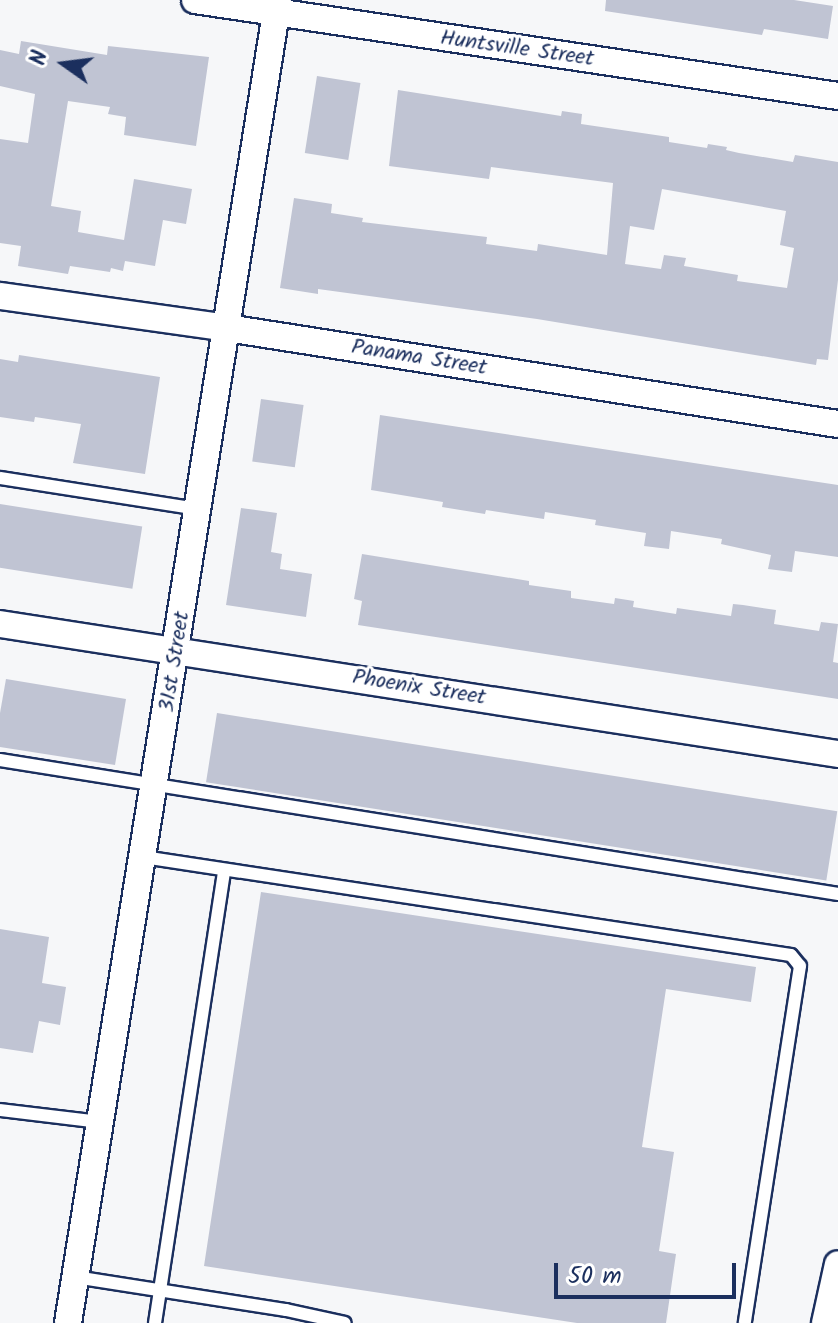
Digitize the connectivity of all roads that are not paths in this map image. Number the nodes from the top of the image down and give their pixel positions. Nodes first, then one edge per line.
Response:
1 (195, 0) edge
2 (277, 7) edge
3 (838, 96) edge
4 (0, 296) edge
5 (227, 328) junction
6 (838, 424) edge
7 (0, 478) edge
8 (199, 509) junction
9 (0, 624) edge
10 (177, 650) junction
11 (838, 754) edge
12 (0, 760) edge
13 (155, 783) junction
14 (143, 857) junction
15 (224, 870) junction
16 (838, 894) edge
17 (0, 1110) edge
18 (100, 1122) junction
19 (838, 1264) edge
20 (75, 1277) junction
21 (160, 1290) junction
22 (68, 1323) edge
23 (155, 1323) edge
24 (345, 1323) edge
25 (745, 1323) edge
26 (825, 1323) edge

1 - 2 street, Huntsville Street
2 - 3 street, Huntsville Street
2 - 5 street, 31st Street
4 - 5 street, Panama Street
5 - 6 street, Panama Street
5 - 8 street, 31st Street
7 - 8 lane
8 - 10 street, 31st Street
9 - 10 street, Phoenix Street
10 - 11 street, Phoenix Street
10 - 13 street, 31st Street
12 - 13 lane
13 - 14 street, 31st Street
13 - 16 lane
14 - 15 lane
14 - 18 street, 31st Street
15 - 21 lane
15 - 25 lane
17 - 18 lane
18 - 20 street, 31st Street
19 - 26 street
20 - 21 lane
20 - 22 street, 31st Street
21 - 23 lane
21 - 24 lane

